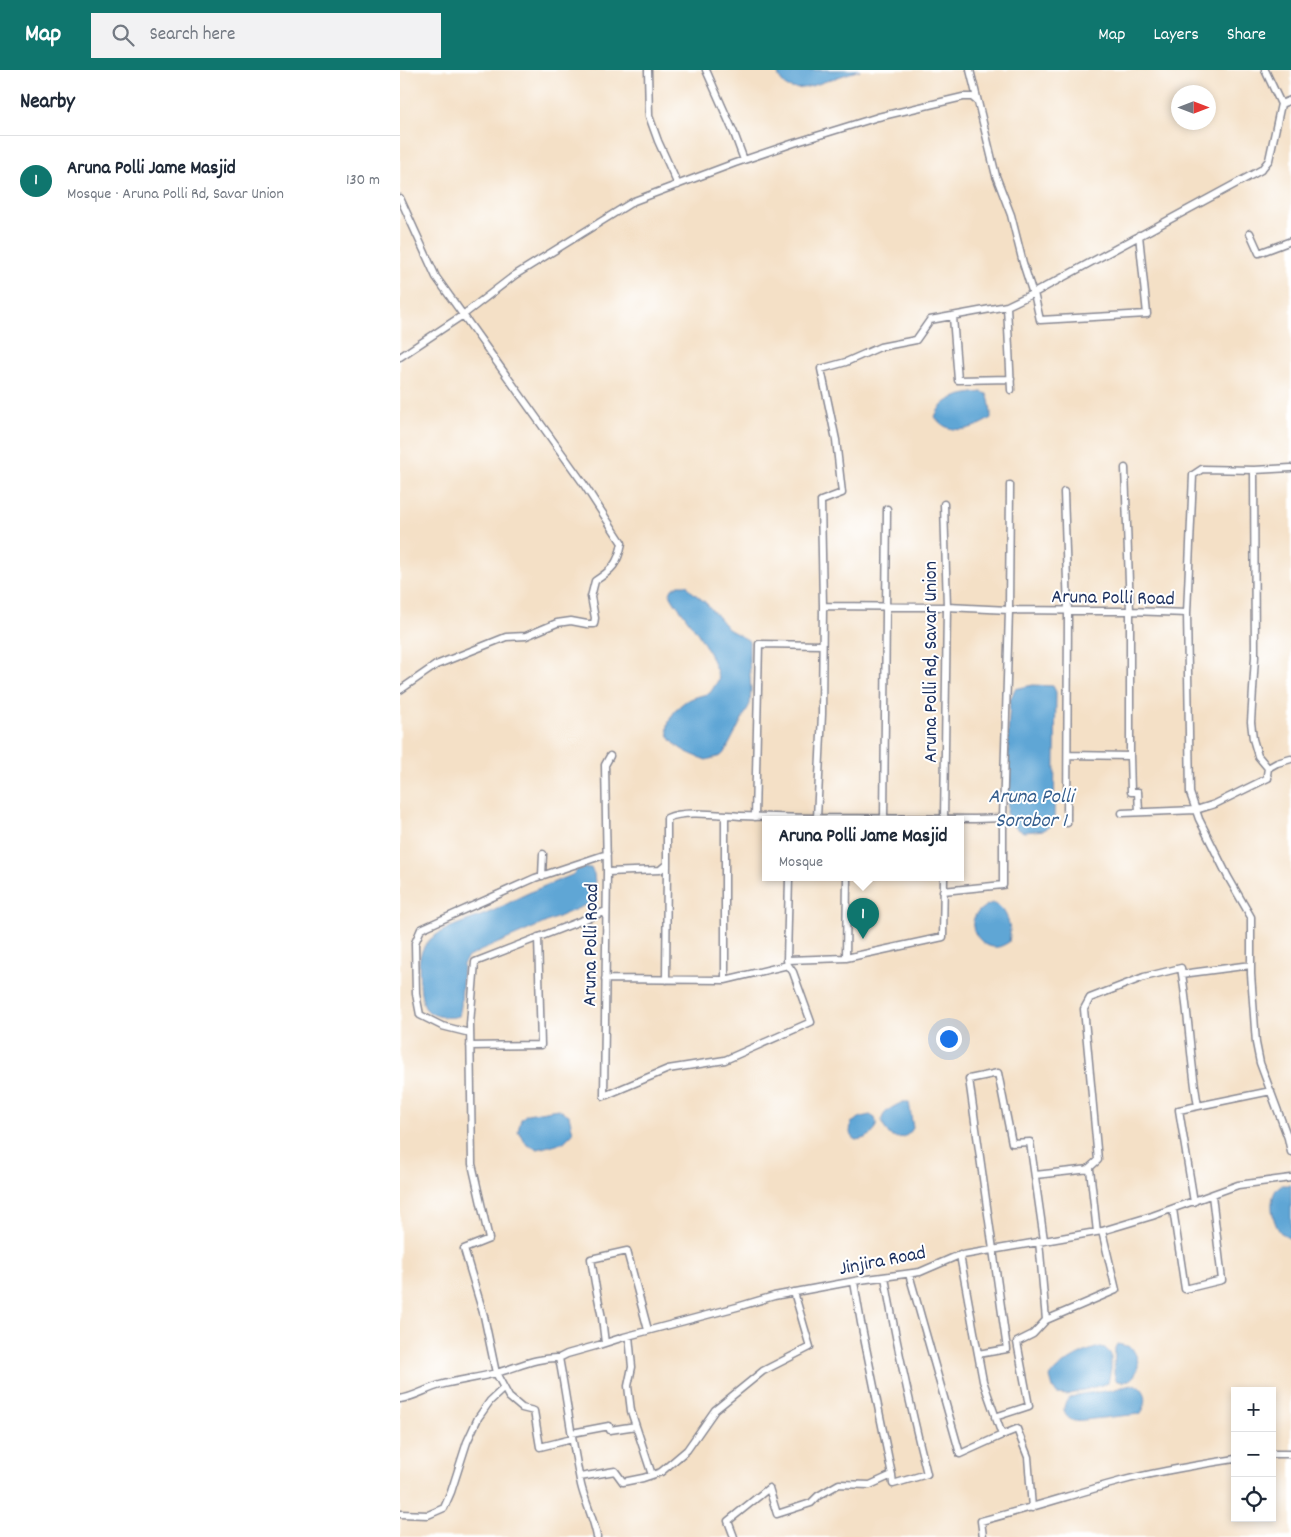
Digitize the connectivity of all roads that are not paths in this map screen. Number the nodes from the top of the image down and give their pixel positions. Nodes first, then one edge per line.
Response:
1 (648, 70) edge
2 (706, 70) edge
3 (970, 70) edge
4 (1265, 70) edge
5 (1291, 100) edge
6 (978, 102) junction
7 (1281, 104) junction
8 (744, 160) junction
9 (678, 185) junction
10 (400, 198) edge
11 (1250, 233) dead end
12 (1139, 235) junction
13 (1291, 241) edge
14 (1034, 294) junction
15 (1006, 306) junction
16 (463, 315) junction
17 (953, 317) junction
18 (400, 357) edge
19 (1011, 380) junction
20 (1011, 390) dead end
21 (1125, 468) dead end
22 (1291, 468) edge
23 (1254, 470) junction
24 (1010, 486) dead end
25 (1064, 492) dead end
26 (944, 504) dead end
27 (887, 509) dead end
28 (823, 606) junction
29 (886, 606) junction
30 (947, 607) junction
31 (1009, 610) junction
32 (1130, 611) junction
33 (1068, 612) junction
34 (1188, 613) junction
35 (822, 645) junction
36 (400, 690) edge
37 (1068, 755) junction
38 (610, 756) dead end
39 (1130, 756) junction
40 (1291, 759) edge
41 (1268, 768) junction
42 (1196, 810) junction
43 (1139, 812) junction
44 (1122, 813) dead end
45 (725, 815) junction
46 (817, 816) edge
47 (884, 816) edge
48 (944, 816) edge
49 (754, 817) junction
50 (762, 817) edge
51 (1003, 818) junction
52 (964, 820) edge
53 (1067, 823) dead end
54 (543, 854) dead end
55 (607, 854) junction
56 (667, 864) junction
57 (607, 872) junction
58 (542, 876) junction
59 (789, 881) edge
60 (847, 881) edge
61 (944, 881) edge
62 (943, 892) junction
63 (606, 911) junction
64 (538, 937) junction
65 (846, 958) junction
66 (788, 963) junction
67 (1251, 965) junction
68 (1182, 974) junction
69 (605, 979) junction
70 (666, 980) junction
71 (725, 980) junction
72 (470, 1033) junction
73 (470, 1046) junction
74 (1270, 1091) junction
75 (1198, 1106) junction
76 (1291, 1152) edge
77 (1088, 1169) junction
78 (1035, 1175) junction
79 (1291, 1178) edge
80 (1212, 1195) junction
81 (1194, 1202) junction
82 (1173, 1209) junction
83 (1099, 1231) junction
84 (1042, 1240) junction
85 (993, 1249) junction
86 (960, 1255) junction
87 (909, 1274) junction
88 (885, 1277) junction
89 (854, 1282) junction
90 (794, 1292) junction
91 (1046, 1320) junction
92 (648, 1330) junction
93 (629, 1336) junction
94 (605, 1344) junction
95 (978, 1354) junction
96 (560, 1358) junction
97 (496, 1373) junction
98 (504, 1388) junction
99 (400, 1399) edge
100 (995, 1416) junction
101 (636, 1426) junction
102 (1002, 1435) junction
103 (572, 1436) junction
104 (1276, 1454) edge
105 (1291, 1454) edge
106 (1231, 1460) edge
107 (652, 1475) junction
108 (892, 1475) junction
109 (580, 1477) junction
110 (1032, 1508) junction
111 (400, 1514) edge
112 (596, 1537) edge
113 (734, 1537) edge
114 (983, 1537) edge

1 - 9 street
2 - 8 street
3 - 6 street
4 - 7 street
5 - 7 street
6 - 8 street
6 - 14 street
7 - 12 street
8 - 9 street
9 - 16 street
10 - 16 street
11 - 13 street
12 - 14 street
12 - 14 street
14 - 15 street
15 - 17 street
15 - 19 street
16 - 18 street
16 - 36 street
17 - 19 street
17 - 28 street
19 - 20 street
21 - 32 street
22 - 23 street, Aruna Polli Road
23 - 34 street, Aruna Polli Road
23 - 41 street
24 - 31 street
25 - 33 street
26 - 30 street, Aruna Polli Rd, Savar Union
27 - 29 street
28 - 29 street, Aruna Polli Road
28 - 35 street
29 - 30 street, Aruna Polli Road
29 - 47 street
30 - 31 street, Aruna Polli Road
30 - 48 street, Aruna Polli Rd, Savar Union
31 - 33 street, Aruna Polli Road
31 - 51 street
32 - 33 street, Aruna Polli Road
32 - 34 street, Aruna Polli Road
32 - 39 street
33 - 37 street
34 - 42 street
35 - 46 street
35 - 49 street
37 - 39 street
37 - 53 street
38 - 55 street
39 - 43 street
40 - 41 street
41 - 42 street
42 - 43 street
42 - 67 street
43 - 44 street
45 - 49 street
45 - 56 street
45 - 71 street
49 - 50 street
51 - 52 street
51 - 62 street
54 - 58 street
55 - 57 street
55 - 58 street
56 - 57 street, Aruna Polli Road
56 - 70 street
57 - 63 street, Aruna Polli Road
58 - 72 street
59 - 66 street
60 - 65 street
61 - 62 street
62 - 65 street
63 - 64 street
63 - 69 street, Aruna Polli Road
64 - 72 street
64 - 73 street
65 - 66 street
66 - 69 street, Aruna Polli Road
66 - 71 street
67 - 68 street
67 - 74 street
68 - 75 street
68 - 77 street
69 - 70 street
70 - 71 street
72 - 73 street
73 - 97 street
74 - 75 street
74 - 76 street
75 - 81 street
77 - 78 street
77 - 83 street
78 - 84 street
78 - 85 street
79 - 80 street, Jinjira Road
80 - 81 street, Jinjira Road
80 - 82 street
81 - 82 street, Jinjira Road
82 - 83 street, Jinjira Road
83 - 84 street, Jinjira Road
83 - 91 street
84 - 85 street, Jinjira Road
84 - 91 street
85 - 86 street, Jinjira Road
85 - 95 street
86 - 87 street, Jinjira Road
86 - 95 street
87 - 88 street, Jinjira Road
87 - 102 street
88 - 89 street, Jinjira Road
88 - 108 street
89 - 90 street, Jinjira Road
89 - 108 street
90 - 92 street, Jinjira Road
90 - 107 street
91 - 100 street
92 - 93 street, Jinjira Road
92 - 94 street
93 - 94 street, Jinjira Road
93 - 101 street
94 - 96 street, Jinjira Road
95 - 100 street
96 - 97 street, Jinjira Road
96 - 103 street
97 - 98 street
97 - 99 street, Jinjira Road
98 - 103 street
98 - 111 street
100 - 102 street
101 - 103 street
101 - 107 street
102 - 110 street
103 - 109 street
104 - 105 street
106 - 110 street
107 - 109 street
108 - 113 street
109 - 112 street
110 - 114 street

